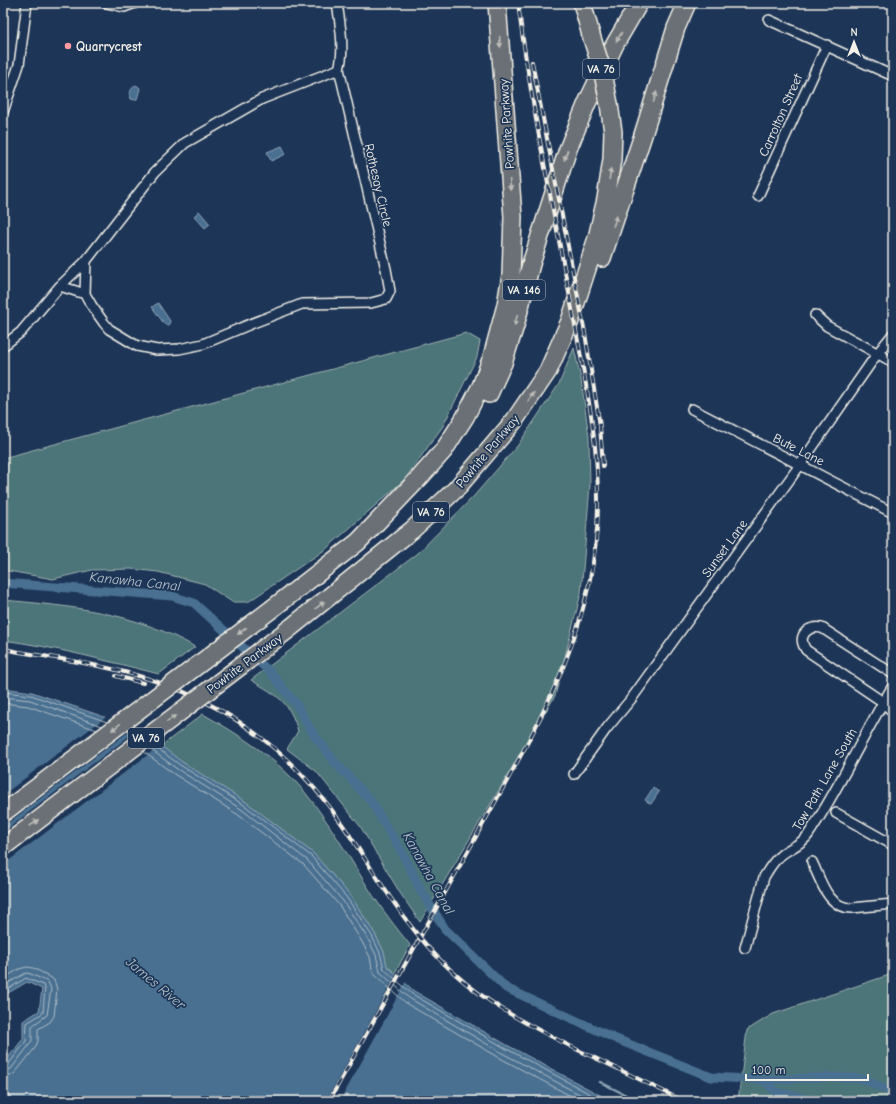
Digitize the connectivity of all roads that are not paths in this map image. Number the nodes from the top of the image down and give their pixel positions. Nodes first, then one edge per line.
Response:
1 (27, 3) edge
2 (107, 3) edge
3 (135, 3) edge
4 (338, 3) edge
5 (497, 3) edge
6 (582, 3) edge
7 (639, 3) edge
8 (687, 3) edge
9 (769, 20) dead end
10 (827, 45) junction
11 (339, 69) junction
12 (893, 76) edge
13 (3, 112) edge
14 (758, 196) dead end
15 (86, 261) junction
16 (60, 286) junction
17 (85, 294) junction
18 (815, 315) dead end
19 (893, 334) edge
20 (3, 346) edge
21 (877, 354) junction
22 (893, 362) edge
23 (548, 371) junction
24 (692, 409) dead end
25 (800, 464) junction
26 (893, 513) edge
27 (358, 542) junction
28 (893, 674) edge
29 (893, 686) edge
30 (883, 702) junction
31 (893, 712) edge
32 (574, 774) dead end
33 (3, 813) edge
34 (836, 813) dead end
35 (893, 845) edge
36 (3, 847) edge
37 (812, 862) dead end
38 (893, 904) edge
39 (745, 948) dead end

1 - 13 street
2 - 3 street
4 - 11 street, Rothesay Circle
5 -> 27 highway, Powhite Parkway / VA 76
23 -> 6 highway, Powhite Parkway / VA 76, bridge
7 -> 27 highway, VA 146
23 -> 8 highway
9 - 10 street
10 - 12 street
10 - 14 street, Carrolton Street
11 - 15 street
11 - 17 street, Rothesay Circle
15 - 16 street
15 - 17 street
16 - 17 street
16 - 20 street
18 - 21 street
19 - 21 street, Sunset Lane
21 - 22 street
21 - 25 street, Sunset Lane
36 -> 23 highway, Powhite Parkway / VA 76, bridge
24 - 25 street, Bute Lane
25 - 26 street, Bute Lane
25 - 32 street, Sunset Lane
27 -> 33 highway, Powhite Parkway / VA 76, bridge
28 - 30 street
29 - 30 street, Tow Path Lane South
30 - 31 street
30 - 39 street, Tow Path Lane South
34 - 35 street
37 - 38 street

